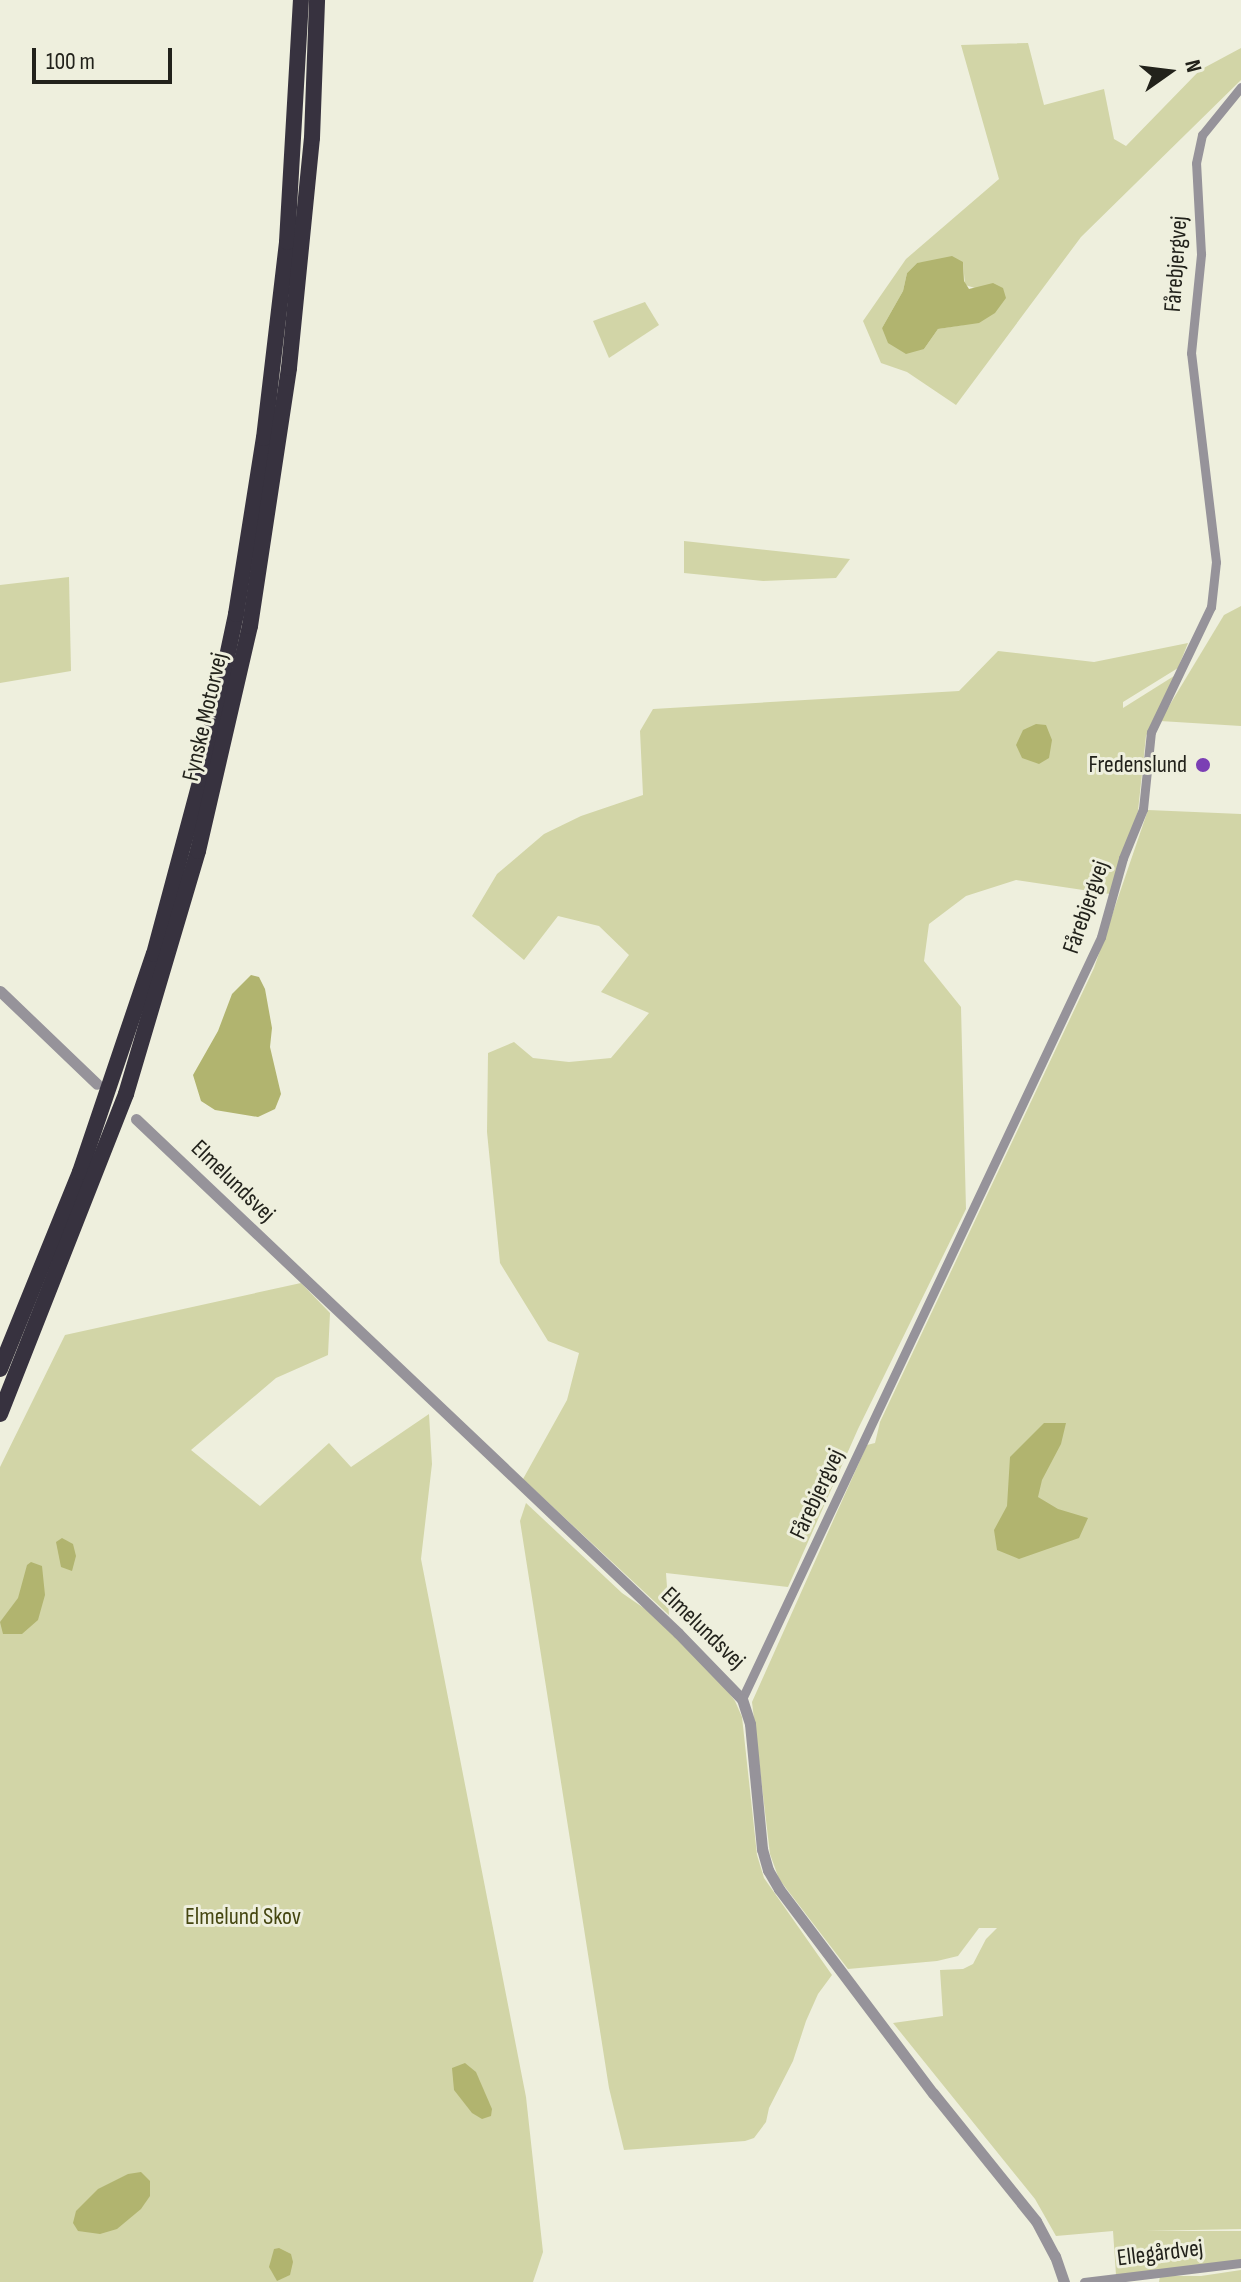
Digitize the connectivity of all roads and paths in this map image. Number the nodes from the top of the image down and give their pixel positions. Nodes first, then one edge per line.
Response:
1 (301, 0) edge
2 (317, 0) edge
3 (1241, 87) edge
4 (0, 991) edge
5 (97, 1084) dead end
6 (136, 1119) dead end
7 (0, 1369) edge
8 (0, 1414) edge
9 (742, 1699) junction
10 (1241, 2263) edge
11 (1064, 2282) edge
12 (1084, 2282) edge

1 - 7 highway, Fynske Motorvej
2 - 8 highway, Fynske Motorvej
3 - 9 street, Fårebjergvej
4 - 5 street
6 - 9 street, Elmelundsvej
9 - 11 street, Elmelundsvej
10 - 12 street, Ellegårdvej

